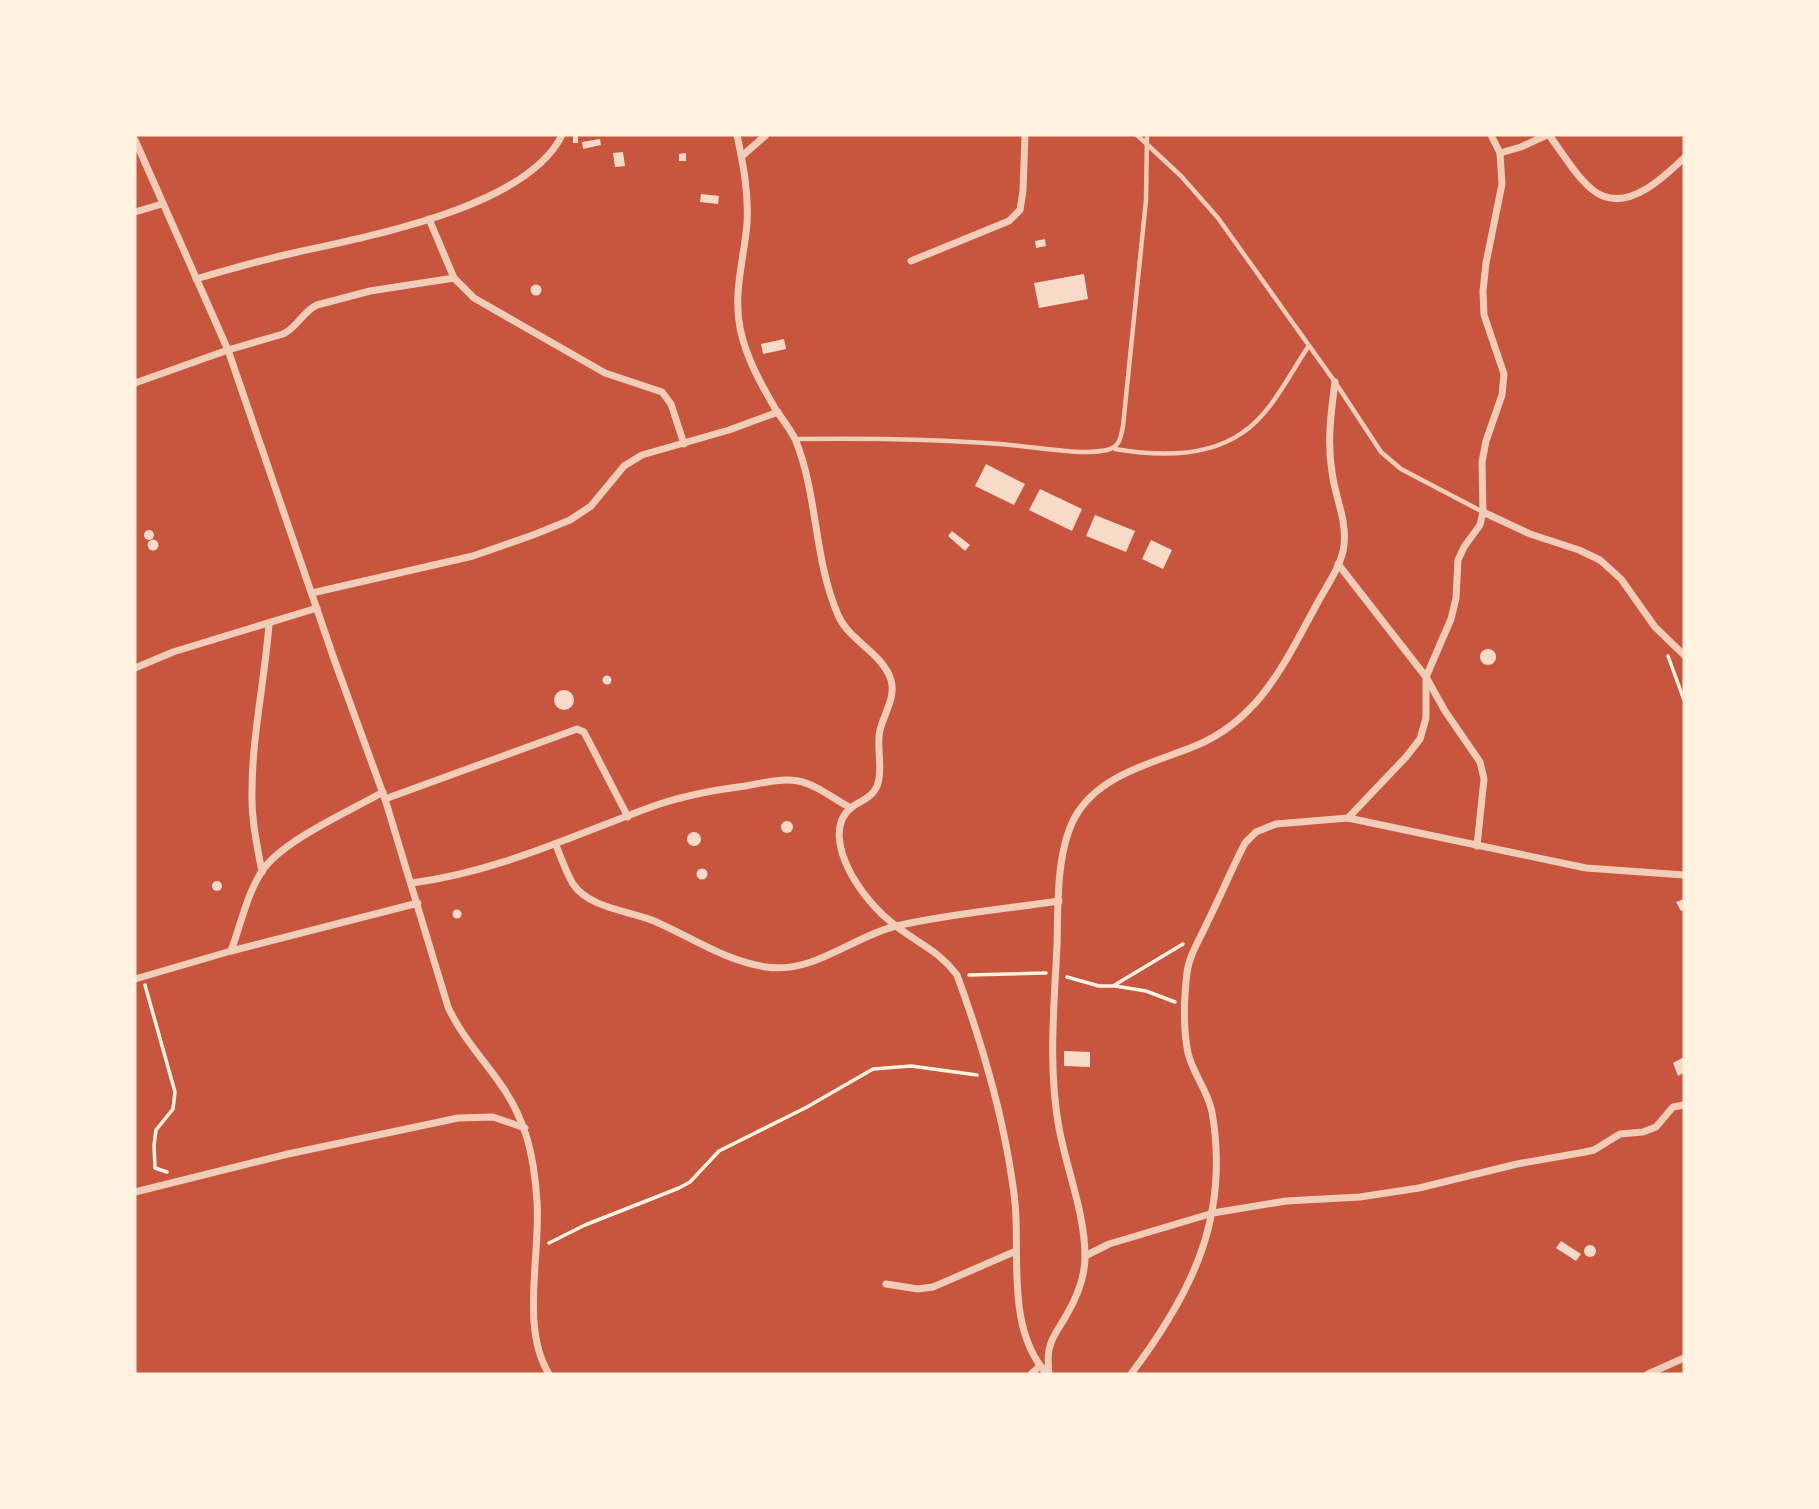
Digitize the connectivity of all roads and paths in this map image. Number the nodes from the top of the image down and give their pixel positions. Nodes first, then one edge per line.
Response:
1 (562, 135) edge
2 (737, 135) edge
3 (766, 135) edge
4 (1025, 135) edge
5 (1137, 135) edge
6 (1147, 135) edge
7 (1491, 135) edge
8 (1548, 135) edge
9 (135, 140) edge
10 (1146, 143) junction
11 (1500, 153) junction
12 (742, 156) junction
13 (1684, 158) edge
14 (162, 204) junction
15 (135, 212) edge
16 (429, 219) junction
17 (911, 261) dead end
18 (454, 278) junction
19 (196, 279) junction
20 (1308, 347) junction
21 (229, 349) junction
22 (1335, 382) junction
23 (135, 383) edge
24 (778, 412) junction
25 (795, 439) junction
26 (684, 443) junction
27 (1114, 448) junction
28 (1483, 512) junction
29 (1338, 564) junction
30 (312, 593) junction
31 (317, 608) junction
32 (269, 624) junction
33 (1664, 648) dead end
34 (1684, 655) edge
35 (135, 668) edge
36 (1426, 677) junction
37 (1684, 700) edge
38 (384, 796) junction
39 (850, 808) junction
40 (628, 817) junction
41 (1348, 818) junction
42 (556, 845) junction
43 (1477, 846) junction
44 (262, 872) junction
45 (1684, 875) edge
46 (412, 883) junction
47 (1059, 901) junction
48 (418, 903) junction
49 (896, 926) junction
50 (1182, 944) dead end
51 (231, 951) junction
52 (1056, 974) junction
53 (957, 975) junction
54 (139, 978) edge
55 (1113, 986) junction
56 (1185, 1008) junction
57 (990, 1077) junction
58 (1684, 1105) edge
59 (525, 1128) junction
60 (186, 1178) junction
61 (135, 1192) edge
62 (1213, 1213) junction
63 (538, 1248) junction
64 (1016, 1251) junction
65 (1085, 1256) junction
66 (886, 1284) dead end
67 (1684, 1358) edge
68 (543, 1364) junction
69 (1040, 1366) junction
70 (537, 1374) edge
71 (549, 1374) edge
72 (1031, 1374) edge
73 (1048, 1374) edge
74 (1131, 1374) edge
75 (1648, 1374) edge

1 - 16 street
2 - 12 street
3 - 12 street
4 - 17 street
5 - 10 lane
6 - 10 lane
7 - 11 street
8 - 11 street
8 - 13 street
9 - 14 street
10 - 20 lane
10 - 27 lane
11 - 28 street
12 - 24 street
14 - 15 street
14 - 19 street
16 - 18 street
16 - 19 street
18 - 21 street
18 - 26 street
19 - 21 street
20 - 22 lane
20 - 27 lane
21 - 23 street
21 - 30 street
22 - 28 lane
22 - 29 street
24 - 25 street
24 - 26 street
25 - 27 lane
25 - 39 street
26 - 30 street
28 - 34 street
28 - 36 street
29 - 36 street
29 - 47 street
30 - 31 street
31 - 32 street
31 - 38 street
32 - 35 street
32 - 44 street
33 - 37 path
36 - 41 street
36 - 43 street
38 - 40 street
38 - 44 street
38 - 46 street
39 - 40 street
39 - 49 street
40 - 42 street
41 - 43 street
41 - 56 street
42 - 46 street
42 - 49 street
43 - 45 street
44 - 51 street
46 - 48 street
47 - 49 street
47 - 52 street
48 - 51 street
48 - 59 street
49 - 53 street
50 - 55 path
51 - 54 street
52 - 53 path
52 - 55 path
52 - 65 street
53 - 57 street
54 - 60 path
55 - 56 path
56 - 62 street
57 - 63 path
57 - 64 street
58 - 62 street
59 - 60 street
59 - 63 street
60 - 61 street
62 - 65 street
62 - 74 street
63 - 68 street
64 - 66 street
64 - 69 street
65 - 73 street
67 - 75 street
68 - 70 street
68 - 71 street
69 - 72 street
69 - 73 street

